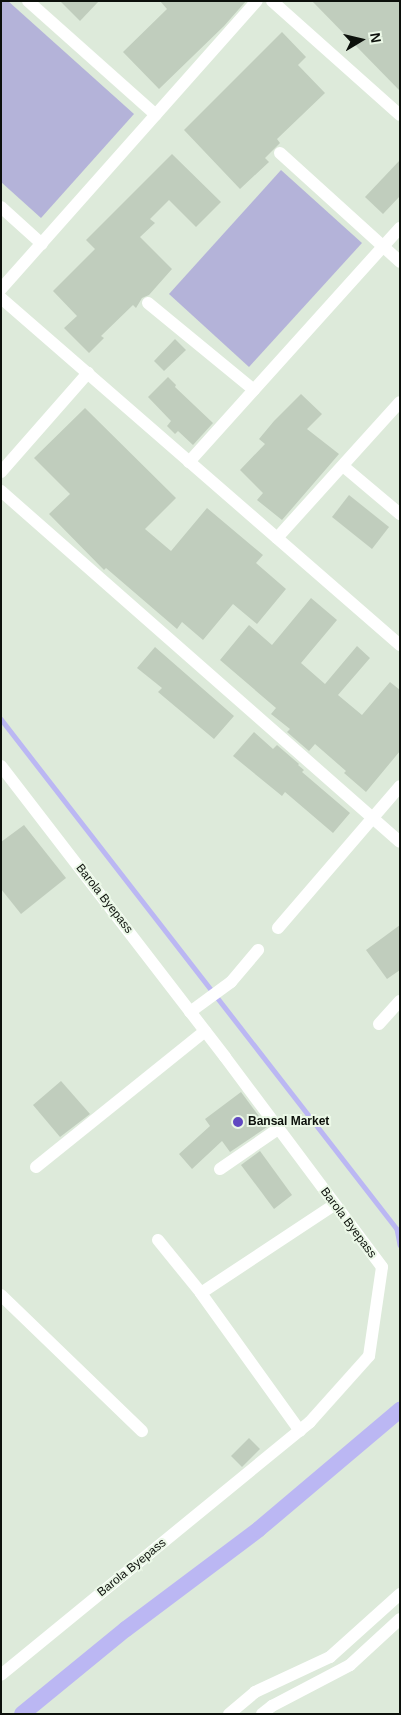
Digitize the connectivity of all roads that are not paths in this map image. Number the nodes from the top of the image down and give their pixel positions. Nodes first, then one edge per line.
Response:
1 (28, 1) edge
2 (257, 1) edge
3 (272, 1) edge
4 (400, 114) edge
5 (156, 115) junction
6 (280, 153) dead end
7 (1, 208) edge
8 (400, 228) edge
9 (42, 244) junction
10 (383, 246) junction
11 (400, 262) edge
12 (1, 289) edge
13 (1, 298) edge
14 (148, 303) dead end
15 (88, 373) junction
16 (254, 390) junction
17 (400, 402) edge
18 (189, 462) junction
19 (343, 466) junction
20 (1, 472) edge
21 (1, 491) edge
22 (400, 514) edge
23 (277, 538) junction
24 (400, 645) edge
25 (1, 766) edge
26 (400, 786) edge
27 (372, 818) junction
28 (400, 842) edge
29 (278, 928) dead end
30 (258, 950) dead end
31 (400, 1001) edge
32 (195, 1007) junction
33 (379, 1024) dead end
34 (205, 1031) junction
35 (278, 1129) junction
36 (36, 1167) dead end
37 (220, 1169) dead end
38 (334, 1205) junction
39 (158, 1240) dead end
40 (201, 1293) junction
41 (1, 1295) edge
42 (142, 1431) dead end
43 (300, 1431) junction
44 (400, 1594) edge
45 (400, 1619) edge
46 (1, 1675) edge
47 (229, 1714) edge
48 (262, 1714) edge

1 - 5 street
2 - 5 street
3 - 4 street
5 - 9 street
6 - 10 street
7 - 9 street
8 - 10 street
9 - 12 street
10 - 11 street
10 - 16 street
13 - 15 street
14 - 16 street
15 - 18 street
15 - 20 street
16 - 18 street
17 - 19 street
18 - 23 street
19 - 22 street
19 - 23 street
21 - 27 street
23 - 24 street
25 - 32 street, Barola Byepass
26 - 27 street
27 - 28 street
27 - 29 street
30 - 32 street
31 - 33 street
32 - 34 street, Barola Byepass
34 - 35 street, Barola Byepass
34 - 36 street
35 - 37 street
35 - 38 street, Barola Byepass
38 - 40 street
38 - 43 street, Barola Byepass
39 - 40 street
40 - 43 street
41 - 42 street
43 - 46 street, Barola Byepass
44 - 47 street
45 - 48 street

